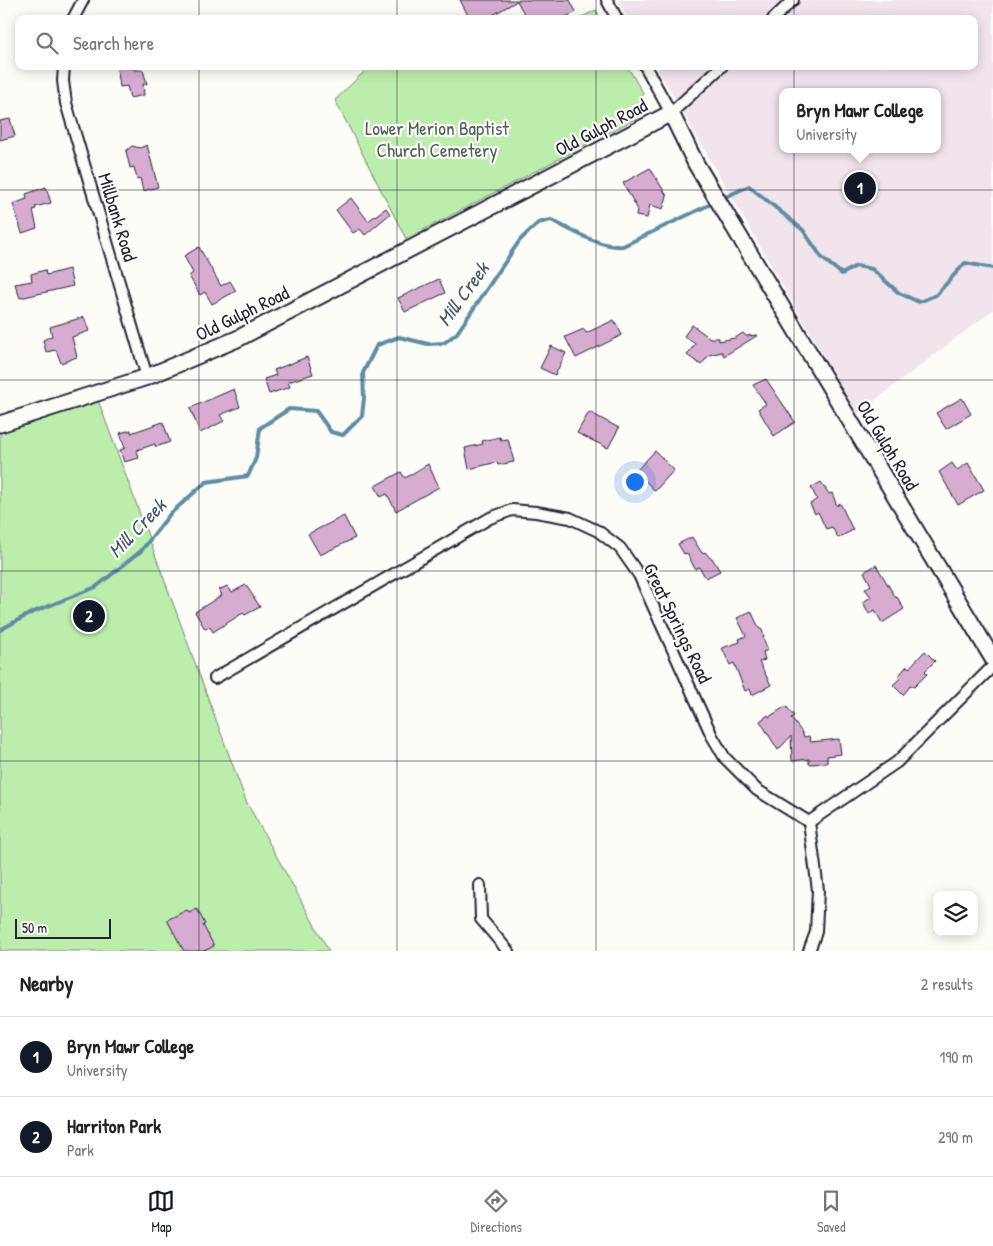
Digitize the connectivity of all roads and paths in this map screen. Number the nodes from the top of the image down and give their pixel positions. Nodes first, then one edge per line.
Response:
1 (83, 0) edge
2 (607, 0) edge
3 (793, 0) edge
4 (75, 15) edge
5 (615, 15) edge
6 (776, 15) edge
7 (64, 70) edge
8 (647, 70) edge
9 (718, 70) edge
10 (672, 113) junction
11 (147, 377) junction
12 (0, 424) edge
13 (993, 659) edge
14 (993, 666) edge
15 (215, 678) dead end
16 (809, 822) junction
17 (480, 885) dead end
18 (508, 951) edge
19 (809, 951) edge

1 - 4 street
2 - 5 street
3 - 6 street
7 - 11 street, Millbank Road
8 - 10 street
9 - 10 street
10 - 11 street, Old Gulph Road
10 - 13 street, Old Gulph Road
11 - 12 street, Old Gulph Road
14 - 16 street
15 - 16 street, Great Springs Road
16 - 19 street
17 - 18 street

